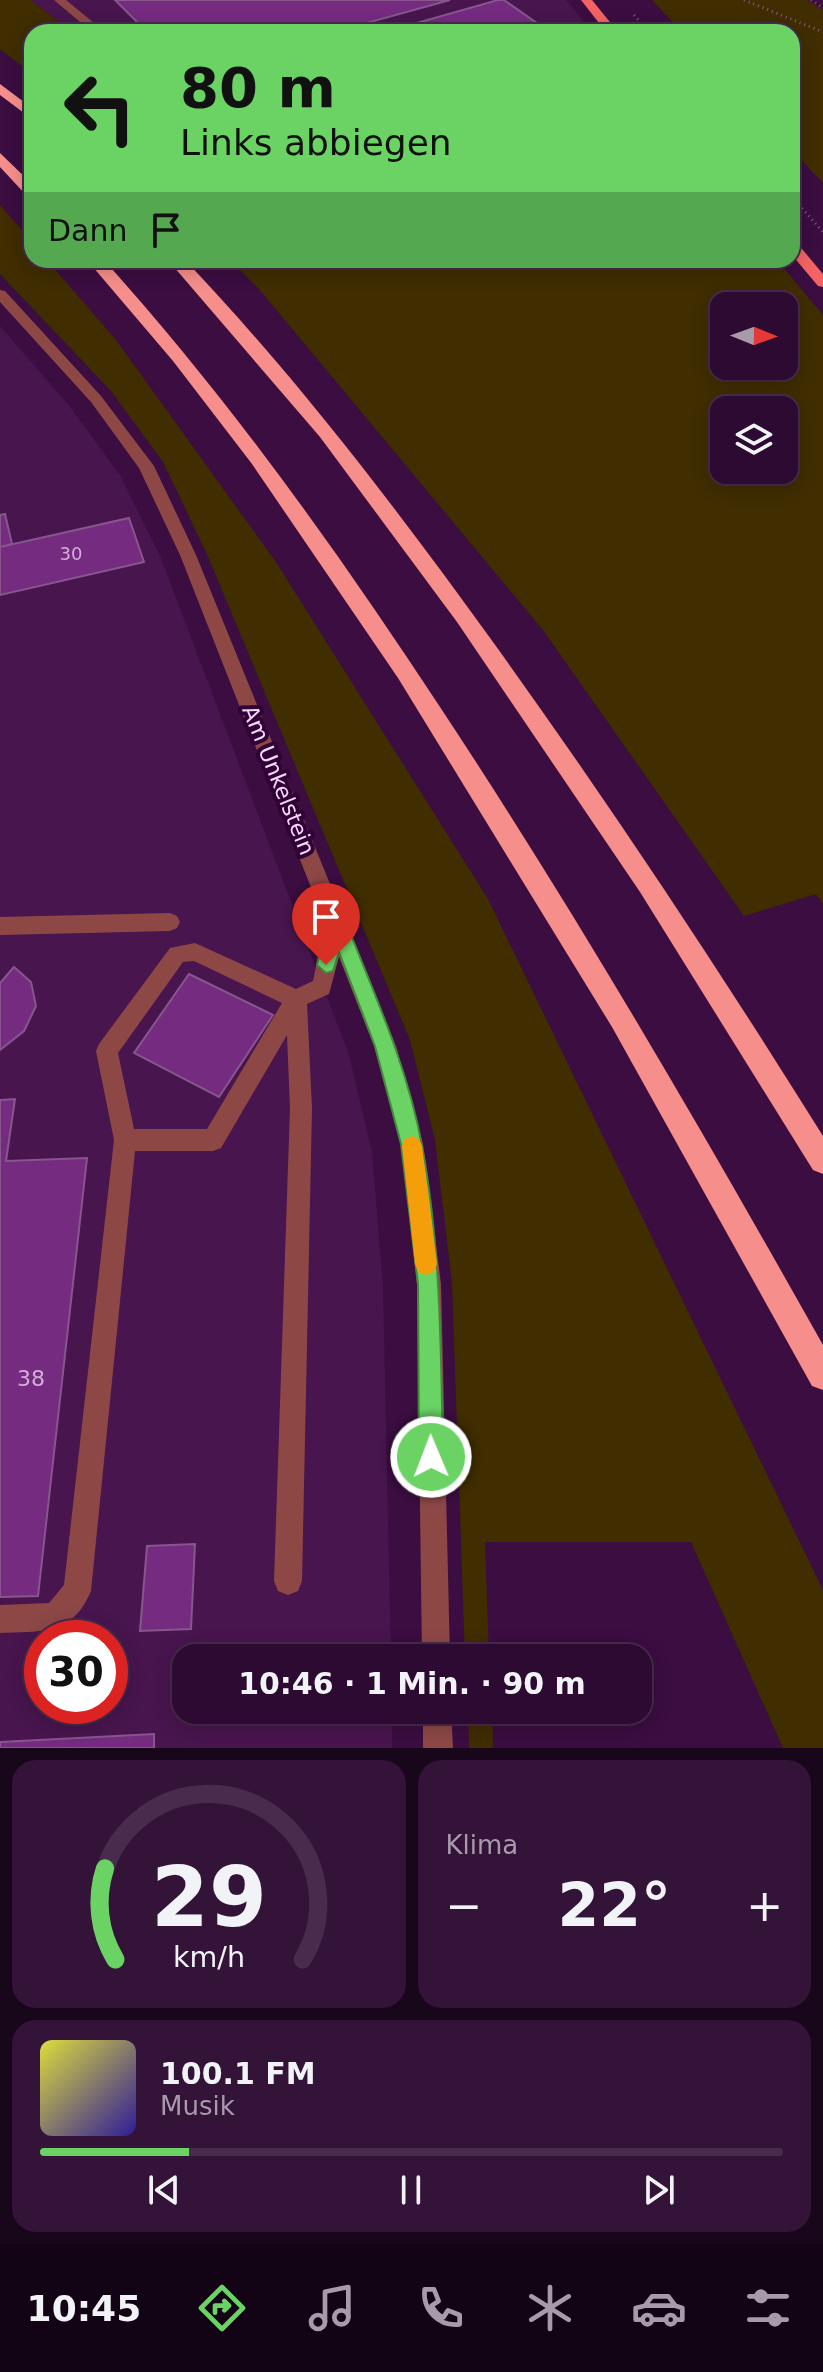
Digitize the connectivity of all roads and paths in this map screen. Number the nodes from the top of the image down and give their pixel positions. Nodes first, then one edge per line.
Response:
1 (59, 0) edge
2 (586, 0) edge
3 (744, 0) edge
4 (811, 0) edge
5 (823, 8) edge
6 (89, 24) edge
7 (606, 24) edge
8 (823, 32) edge
9 (0, 88) edge
10 (24, 108) edge
11 (0, 158) edge
12 (24, 184) edge
13 (800, 206) edge
14 (823, 232) edge
15 (800, 256) edge
16 (102, 268) edge
17 (184, 268) edge
18 (823, 283) edge
19 (0, 294) edge
20 (336, 920) junction
21 (170, 922) dead end
22 (0, 926) edge
23 (296, 999) junction
24 (125, 1140) junction
25 (823, 1161) edge
26 (823, 1375) edge
27 (288, 1581) dead end
28 (0, 1619) edge
29 (436, 1644) edge
30 (437, 1724) edge
31 (438, 1748) edge

1 - 6 street
2 - 7 main road
3 - 8 path
4 - 5 path
9 - 10 highway
11 - 12 highway
13 - 14 path
15 - 18 main road
16 - 26 highway
17 - 25 highway
19 - 20 street, Am Unkelstein
20 - 23 street
20 - 29 street, Am Unkelstein
21 - 22 street
23 - 24 street
23 - 24 street
23 - 27 street
24 - 28 street
30 - 31 street

